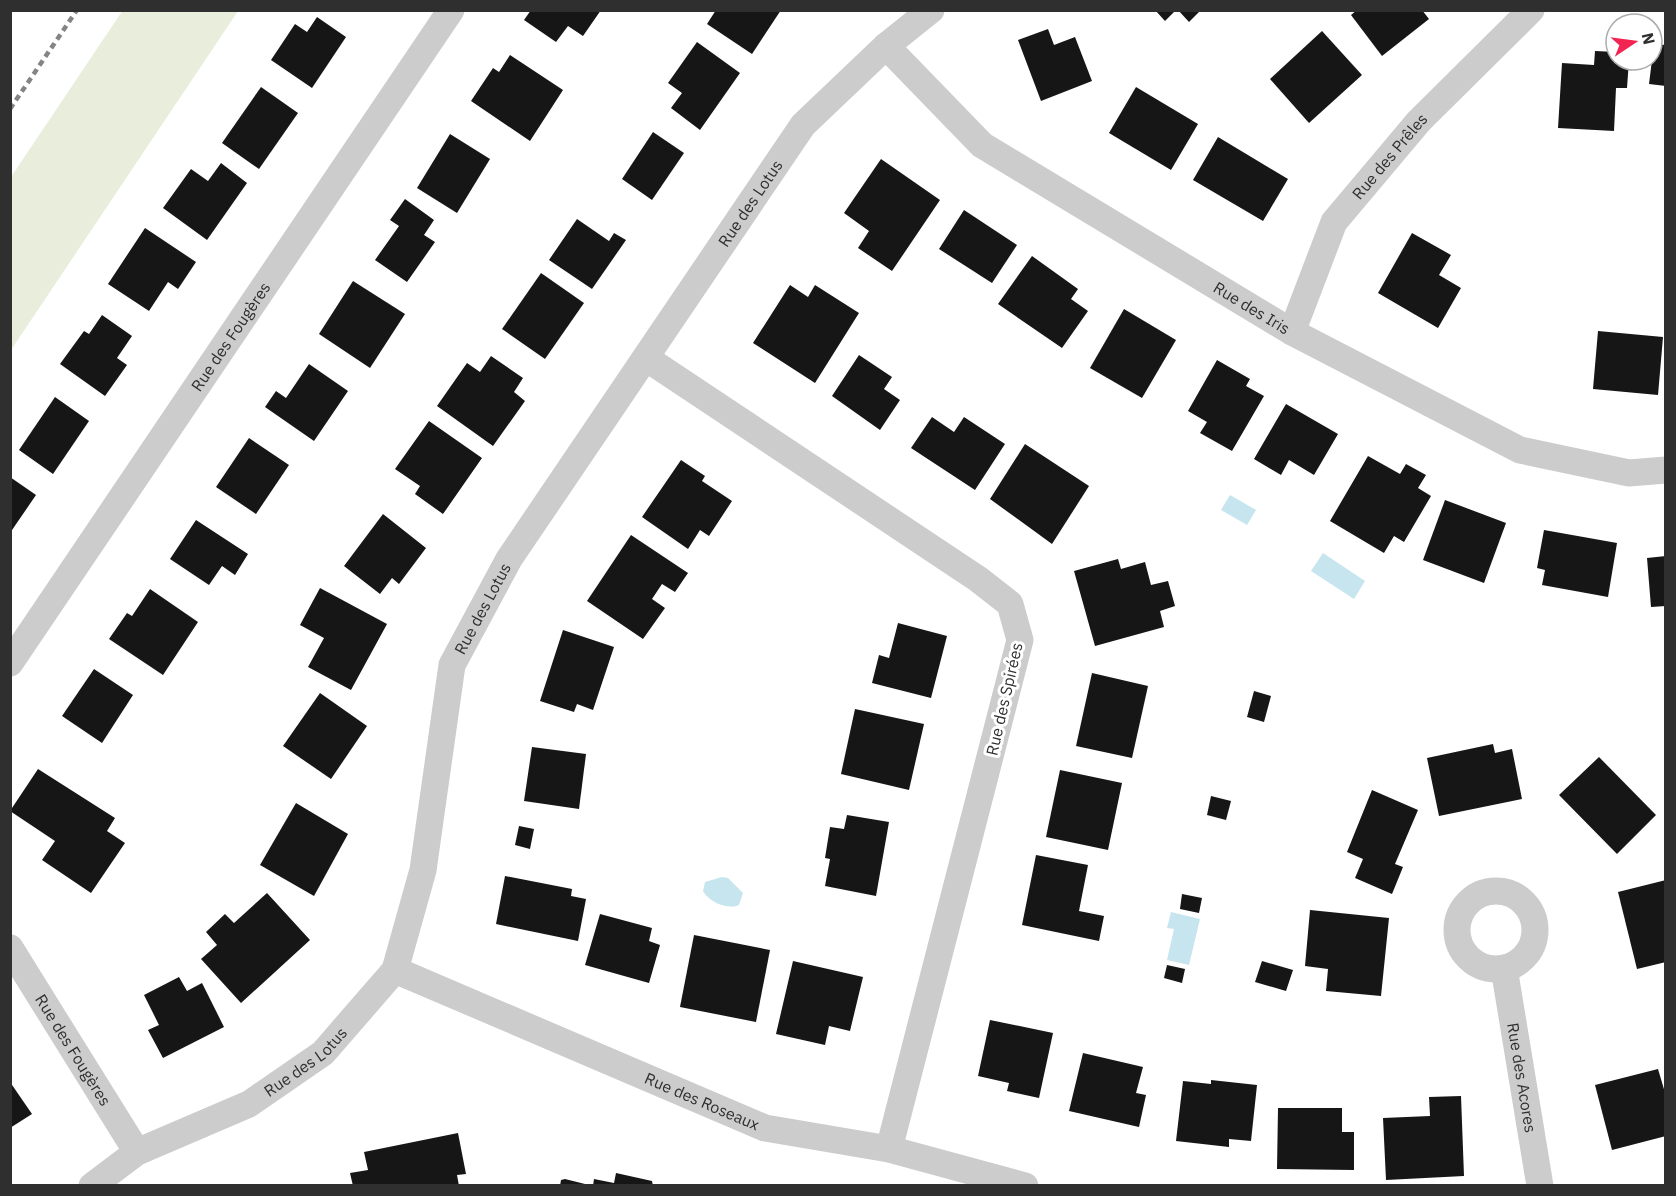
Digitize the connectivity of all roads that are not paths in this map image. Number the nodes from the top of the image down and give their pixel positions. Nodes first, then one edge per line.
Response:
1 (451, 10) edge
2 (931, 10) edge
3 (1531, 10) edge
4 (886, 46) junction
5 (1292, 332) junction
6 (646, 358) junction
7 (1665, 470) edge
8 (10, 663) edge
9 (10, 948) edge
10 (1504, 968) dead end
11 (395, 970) junction
12 (889, 1149) junction
13 (137, 1152) junction
14 (92, 1185) edge
15 (1025, 1185) edge
16 (1540, 1185) edge

1 - 8 street, Rue des Fougères
2 - 4 street, Rue des Lotus
3 - 5 street, Rue des Prêles
4 - 5 street, Rue des Iris
4 - 6 street, Rue des Lotus
5 - 7 street, Rue des Iris
6 - 11 street, Rue des Lotus
6 - 12 street, Rue des Spirées
9 - 13 street, Rue des Fougères
10 - 16 street, Rue des Acores
11 - 12 street, Rue des Roseaux
11 - 13 street, Rue des Lotus
12 - 15 street, Rue des Roseaux
13 - 14 street, Rue des Lotus

